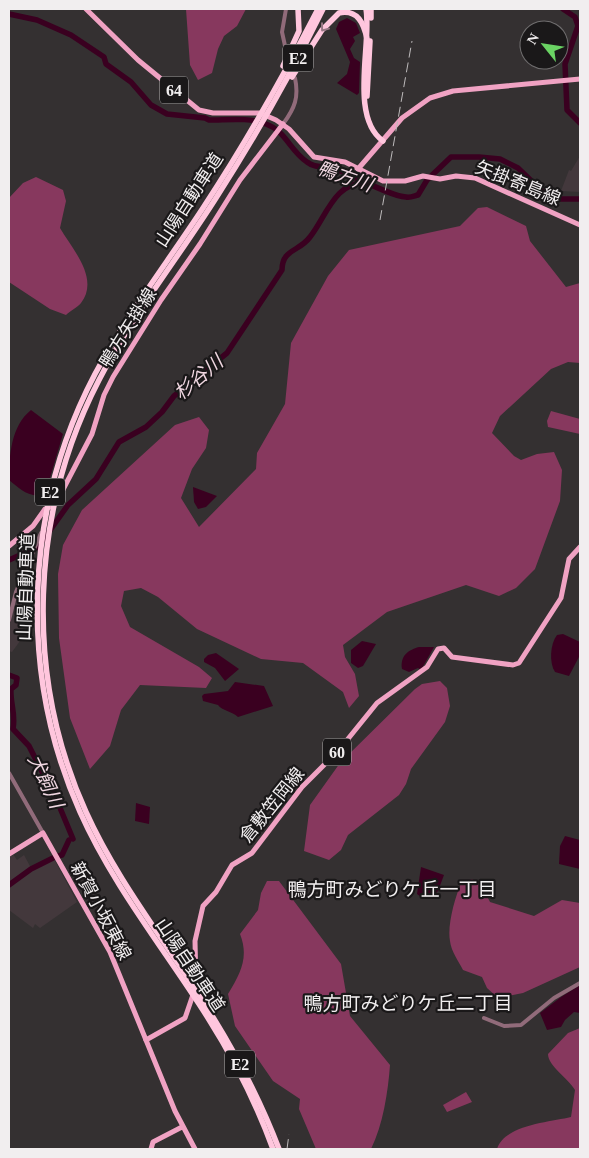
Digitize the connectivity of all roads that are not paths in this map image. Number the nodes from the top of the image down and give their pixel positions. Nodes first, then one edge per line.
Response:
1 (86, 9) edge
2 (286, 9) edge
3 (298, 9) edge
4 (318, 9) edge
5 (323, 9) edge
6 (369, 9) edge
7 (367, 39) junction
8 (287, 55) dead end
9 (295, 78) dead end
10 (580, 79) edge
11 (278, 95) junction
12 (268, 105) junction
13 (282, 125) junction
14 (382, 141) junction
15 (358, 169) junction
16 (580, 226) edge
17 (53, 508) junction
18 (33, 526) junction
19 (42, 532) junction
20 (9, 546) edge
21 (580, 547) edge
22 (9, 620) edge
23 (9, 772) edge
24 (43, 833) junction
25 (9, 854) edge
26 (580, 983) edge
27 (484, 1018) dead end
28 (146, 1040) junction
29 (182, 1127) junction
30 (273, 1140) junction
31 (151, 1149) edge
32 (195, 1149) edge
33 (274, 1149) edge
34 (279, 1149) edge

1 - 13 main road, 矢掛寄島線 / 64
2 - 8 street
3 - 12 highway
4 - 12 highway, 山陽自動車道 / E2
5 - 11 highway, 山陽自動車道 / E2
6 - 7 highway
6 - 14 highway
7 -> 11 highway
7 - 14 highway
9 - 13 street
10 - 14 main road
11 - 12 highway, 山陽自動車道 / E2
12 - 30 highway, 山陽自動車道 / E2
13 - 15 main road, 矢掛寄島線 / 64
13 - 17 main road, 鴨方矢掛線
14 - 15 main road
15 - 16 main road, 矢掛寄島線 / 64
17 - 18 main road, 鴨方矢掛線
17 - 19 street
18 - 19 main road
18 - 20 main road, 鴨方矢掛線
19 - 22 street
21 - 28 main road, 倉敷笠岡線 / 60
23 - 24 street
24 - 25 main road
24 - 28 main road, 新賀小坂東線
26 - 27 street
28 - 29 main road
29 - 31 main road
29 - 32 main road
30 - 33 highway, 山陽自動車道 / E2
30 - 34 highway, 山陽自動車道 / E2

